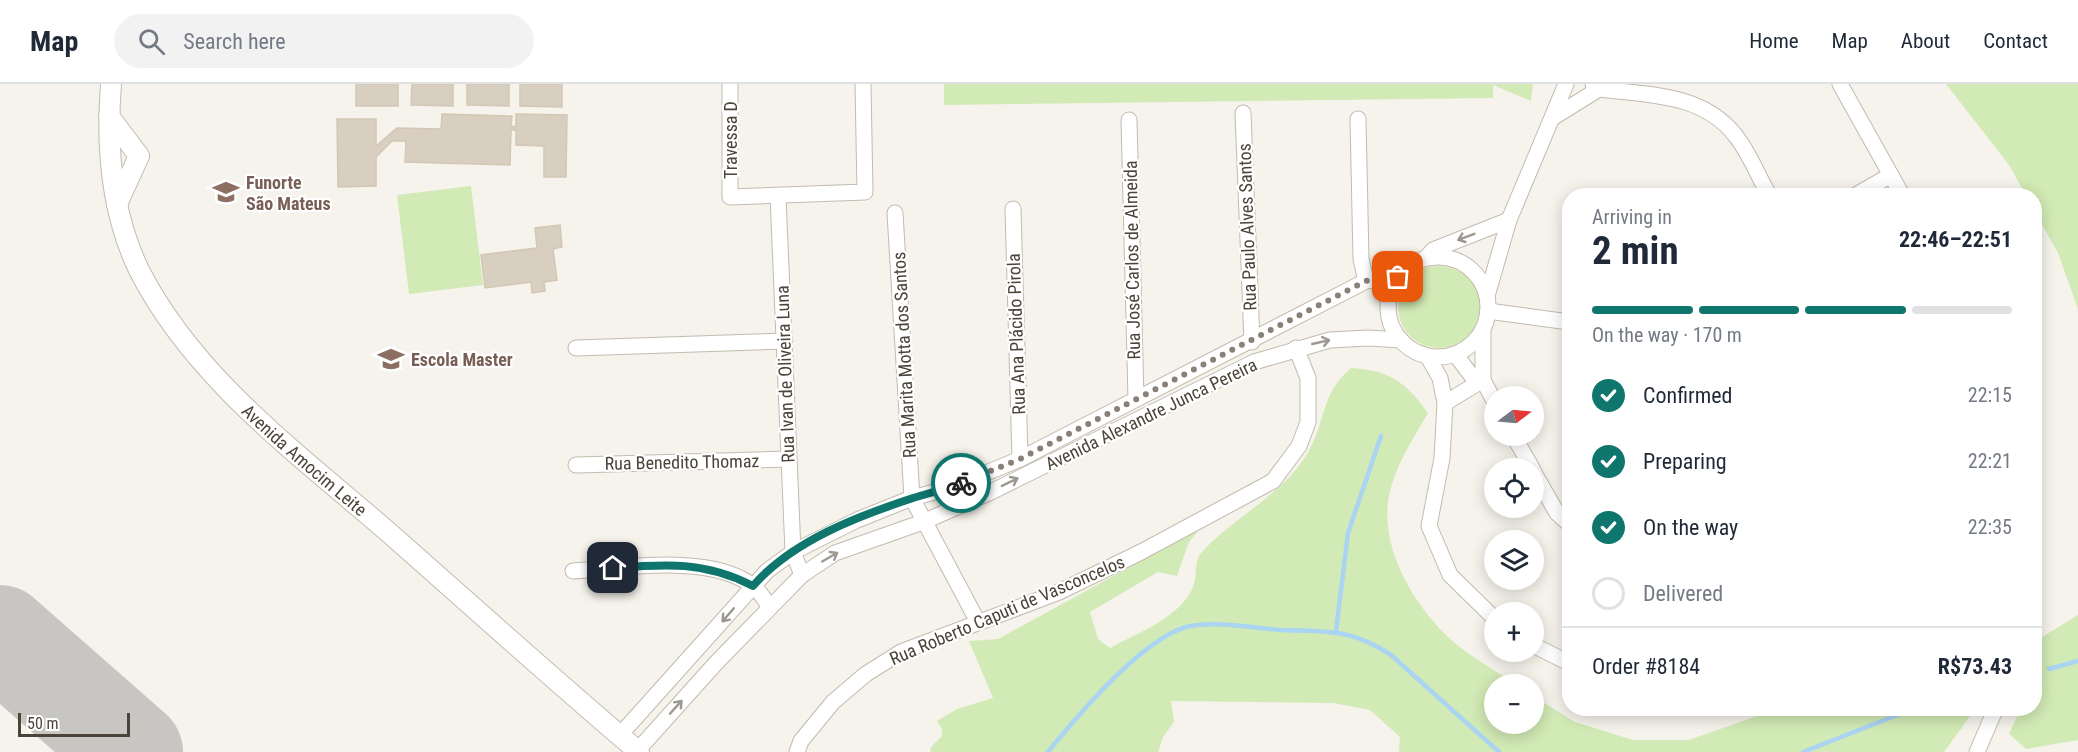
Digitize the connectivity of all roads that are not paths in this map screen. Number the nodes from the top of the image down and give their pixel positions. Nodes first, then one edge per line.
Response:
1 (111, 84) edge
2 (730, 84) edge
3 (863, 84) edge
4 (1566, 84) edge
5 (1840, 84) edge
6 (1596, 87) edge
7 (1242, 113) dead end
8 (108, 116) junction
9 (1554, 117) junction
10 (1358, 119) dead end
11 (1129, 120) dead end
12 (1891, 175) junction
13 (1765, 188) edge
14 (1869, 188) edge
15 (1898, 188) edge
16 (778, 196) junction
17 (117, 204) junction
18 (1013, 209) dead end
19 (895, 213) dead end
20 (1509, 220) junction
21 (1426, 258) junction
22 (1398, 277) junction
23 (1366, 281) junction
24 (1488, 304) junction
25 (1562, 320) edge
26 (1483, 330) junction
27 (1401, 340) junction
28 (785, 341) junction
29 (1252, 342) junction
30 (576, 348) dead end
31 (1296, 348) junction
32 (1455, 354) junction
33 (1428, 357) junction
34 (1480, 381) junction
35 (1484, 387) edge
36 (1136, 399) junction
37 (1445, 403) junction
38 (788, 459) junction
39 (1020, 459) junction
40 (576, 465) dead end
41 (1544, 490) edge
42 (912, 498) junction
43 (1562, 518) edge
44 (923, 522) junction
45 (793, 552) junction
46 (573, 571) dead end
47 (802, 575) junction
48 (753, 586) junction
49 (770, 607) junction
50 (1484, 608) edge
51 (978, 622) junction
52 (1544, 650) edge
53 (1562, 660) edge
54 (1993, 716) edge
55 (620, 735) junction
56 (638, 751) edge
57 (796, 752) edge
58 (1977, 752) edge

1 - 8 street, Avenida Amocim Leite
2 - 16 street, Travessa D
3 - 16 street
4 - 9 street
5 - 12 street
6 - 9 street
6 - 13 street
7 - 29 street, Rua Paulo Alves Santos
8 - 17 street, Avenida Amocim Leite
8 - 17 street
9 - 20 street
10 - 23 street
11 - 36 street, Rua José Carlos de Almeida
12 - 14 street
12 - 15 street
16 - 28 street, Rua Ivan de Oliveira Luna
17 - 55 street, Avenida Amocim Leite
18 - 39 street, Rua Ana Plácido Pirola
19 - 42 street, Rua Marita Motta dos Santos
20 -> 21 street
20 - 24 street
21 - 22 street
21 - 24 street
22 - 23 street, Avenida Alexandre Junca Pereira
22 - 27 street
23 - 29 street, Avenida Alexandre Junca Pereira
24 - 25 street
24 - 26 street
26 - 32 street
26 - 34 street
31 -> 27 street, Avenida Alexandre Junca Pereira
27 - 33 street
28 - 30 street
28 - 38 street, Rua Ivan de Oliveira Luna
29 - 36 street, Avenida Alexandre Junca Pereira
44 -> 31 street, Avenida Alexandre Junca Pereira
31 - 51 street, Rua Roberto Caputi de Vasconcelos
32 - 33 street
32 - 34 street
33 - 37 street
34 - 35 street
34 - 37 street
36 - 39 street, Avenida Alexandre Junca Pereira
37 - 50 street
38 - 40 street, Rua Benedito Thomaz
38 - 45 street, Rua Ivan de Oliveira Luna
39 - 42 street, Avenida Alexandre Junca Pereira
41 - 43 street
42 - 44 street
42 - 45 street, Avenida Alexandre Junca Pereira
47 -> 44 street, Avenida Alexandre Junca Pereira
44 - 51 street
45 - 47 street, Rua Ivan de Oliveira Luna
45 - 48 street, Avenida Alexandre Junca Pereira
46 - 48 street
47 - 49 street, Avenida Alexandre Junca Pereira
48 - 49 street
48 -> 55 street, Avenida Alexandre Junca Pereira
56 -> 49 street, Avenida Alexandre Junca Pereira
51 - 57 street, Rua Roberto Caputi de Vasconcelos
52 - 53 street
54 - 58 street
55 - 56 street, Avenida Amocim Leite

